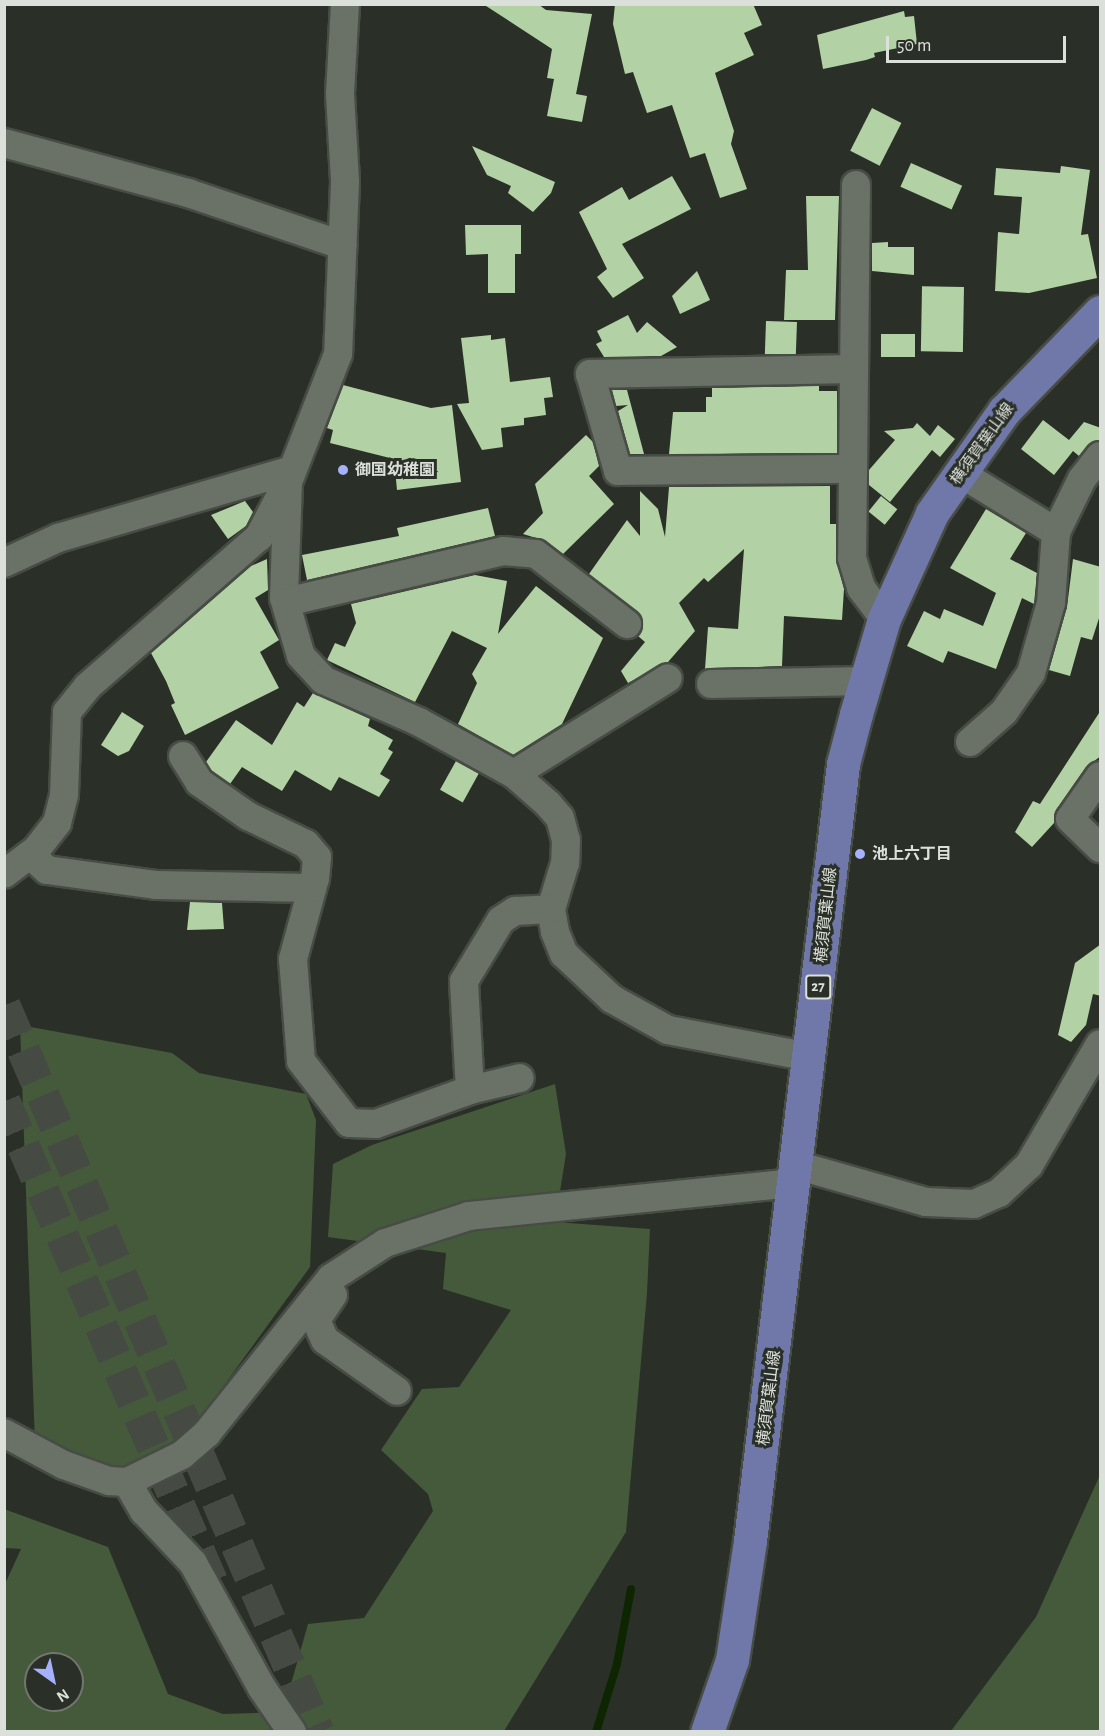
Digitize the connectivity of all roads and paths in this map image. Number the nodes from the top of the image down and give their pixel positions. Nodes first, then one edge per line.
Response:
1 (345, 4) edge
2 (6, 144) edge
3 (856, 185) dead end
4 (342, 245) junction
5 (1101, 312) edge
6 (853, 369) junction
7 (1101, 456) edge
8 (853, 470) junction
9 (960, 472) junction
10 (290, 476) junction
11 (1056, 532) junction
12 (4, 563) edge
13 (286, 602) junction
14 (884, 620) junction
15 (627, 624) dead end
16 (668, 678) dead end
17 (865, 681) junction
18 (711, 684) dead end
19 (970, 742) dead end
20 (183, 756) dead end
21 (514, 774) junction
22 (1101, 776) edge
23 (1101, 848) edge
24 (30, 855) junction
25 (4, 874) edge
26 (312, 888) junction
27 (551, 909) junction
28 (1101, 1044) edge
29 (810, 1057) junction
30 (520, 1078) dead end
31 (470, 1090) junction
32 (795, 1174) junction
33 (331, 1278) junction
34 (397, 1391) dead end
35 (4, 1433) edge
36 (127, 1482) junction
37 (292, 1731) edge
38 (707, 1731) edge

1 - 4 street
2 - 4 street
3 - 6 street
4 - 10 street
5 - 9 main road, 横須賀葉山線 / 27
6 - 8 street
6 - 8 street
7 - 11 street
8 - 14 street
9 - 11 street
9 - 14 main road, 横須賀葉山線 / 27
10 - 12 street
10 - 13 street
10 - 24 street
11 - 19 street
13 - 15 street
13 - 21 street
14 - 17 main road, 横須賀葉山線 / 27
16 - 21 street
17 - 18 street
17 - 29 main road, 横須賀葉山線 / 27
20 - 26 street
21 - 27 street
22 - 23 street
24 - 25 street
24 - 26 street
26 - 31 street
27 - 29 street
27 - 31 street
28 - 32 street
29 - 32 main road, 横須賀葉山線 / 27
30 - 31 street
32 - 33 street
32 - 38 main road, 横須賀葉山線 / 27
33 - 34 street
33 - 36 street
35 - 36 street
36 - 37 street

